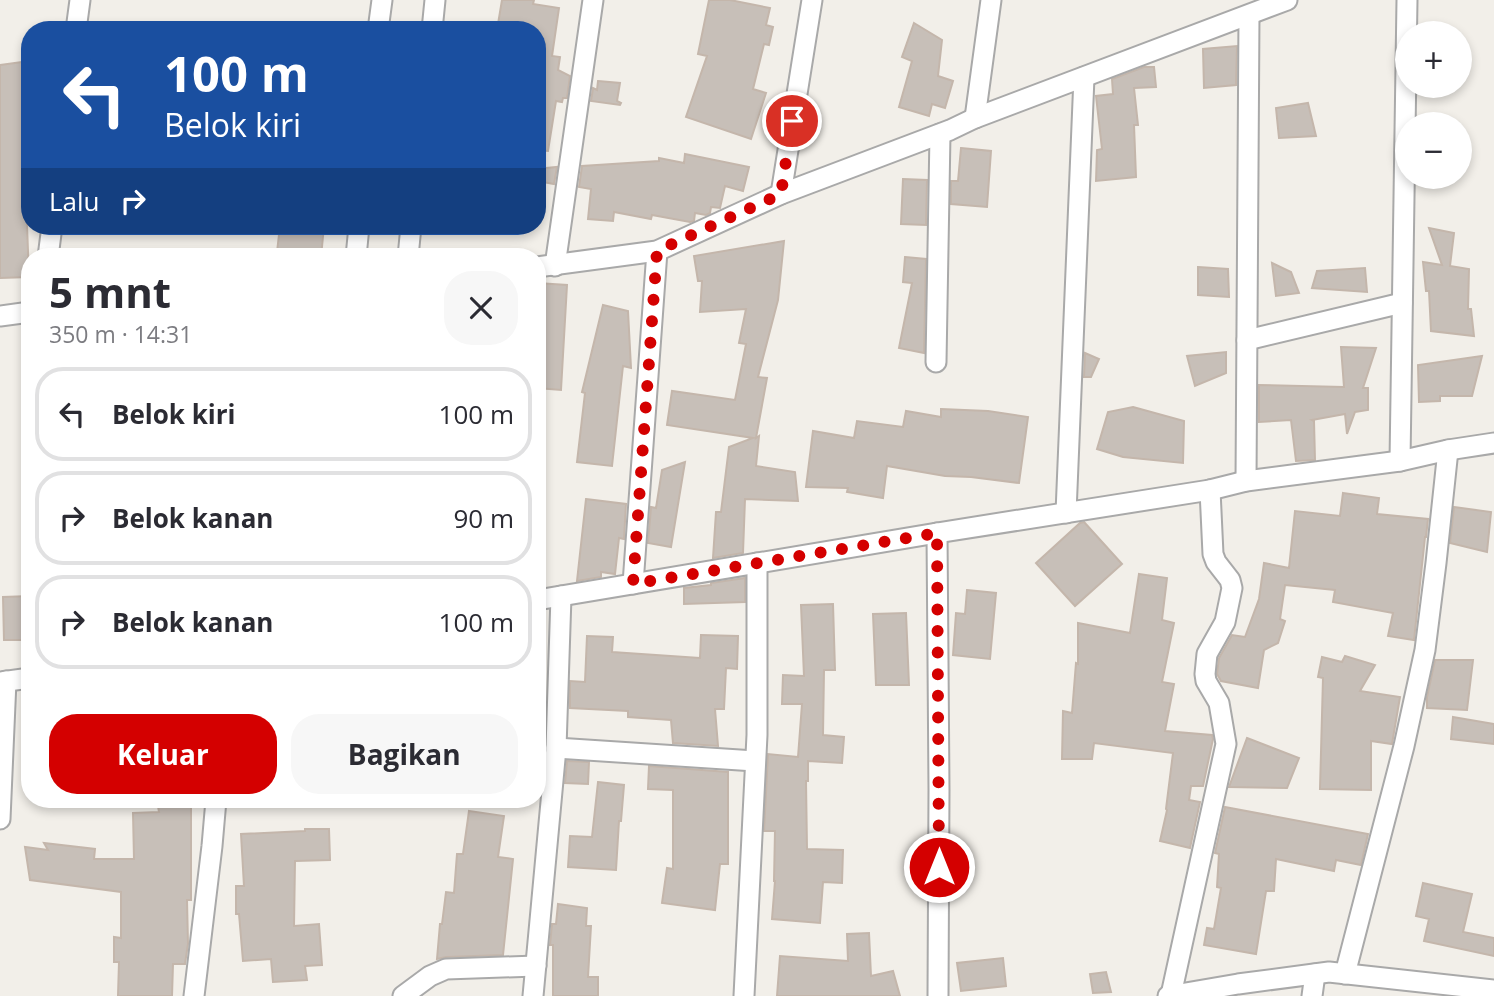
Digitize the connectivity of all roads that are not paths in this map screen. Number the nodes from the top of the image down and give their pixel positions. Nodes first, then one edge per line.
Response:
1 (80, 0) edge
2 (382, 0) edge
3 (435, 0) edge
4 (593, 0) edge
5 (811, 0) edge
6 (991, 0) edge
7 (1287, 0) edge
8 (1407, 0) edge
9 (1249, 15) junction
10 (77, 21) edge
11 (379, 21) edge
12 (433, 21) edge
13 (1084, 77) junction
14 (975, 118) junction
15 (940, 134) junction
16 (781, 194) junction
17 (657, 251) junction
18 (546, 267) edge
19 (1402, 303) junction
20 (21, 313) edge
21 (0, 316) edge
22 (1247, 340) junction
23 (936, 362) dead end
24 (1494, 443) edge
25 (1448, 450) junction
26 (1400, 461) junction
27 (1246, 481) junction
28 (1210, 490) junction
29 (1066, 513) junction
30 (937, 533) junction
31 (757, 563) junction
32 (633, 584) junction
33 (561, 596) junction
34 (546, 598) edge
35 (21, 679) edge
36 (3, 681) edge
37 (556, 748) junction
38 (755, 761) junction
39 (214, 808) edge
40 (0, 819) edge
41 (536, 966) junction
42 (1315, 974) junction
43 (1345, 974) junction
44 (1494, 990) edge
45 (194, 996) edge
46 (403, 996) edge
47 (533, 996) edge
48 (744, 996) edge
49 (938, 996) edge
50 (1170, 996) edge
51 (1312, 996) edge

1 - 10 street
2 - 11 street
3 - 12 street
4 - 18 street
5 - 16 street
6 - 14 street
7 - 9 street
8 - 19 street
9 - 13 street
9 - 22 street
13 - 14 street
13 - 29 street
14 - 15 street
15 - 16 street
15 - 23 street
16 - 17 street
17 - 18 street
17 - 32 street
19 - 22 street
19 - 26 street
20 - 21 street
22 - 27 street
24 - 25 street
25 - 26 street
25 - 43 street
26 - 27 street
27 - 28 street
28 - 29 street
28 - 50 street
29 - 30 street
30 - 31 street
30 - 49 street
31 - 32 street
31 - 38 street
32 - 33 street
33 - 34 street
33 - 37 street
35 - 36 street
36 - 40 street
37 - 38 street
37 - 41 street
38 - 48 street
39 - 45 street
41 - 46 street
41 - 47 street
42 - 43 street
42 - 50 street
42 - 51 street
43 - 44 street

